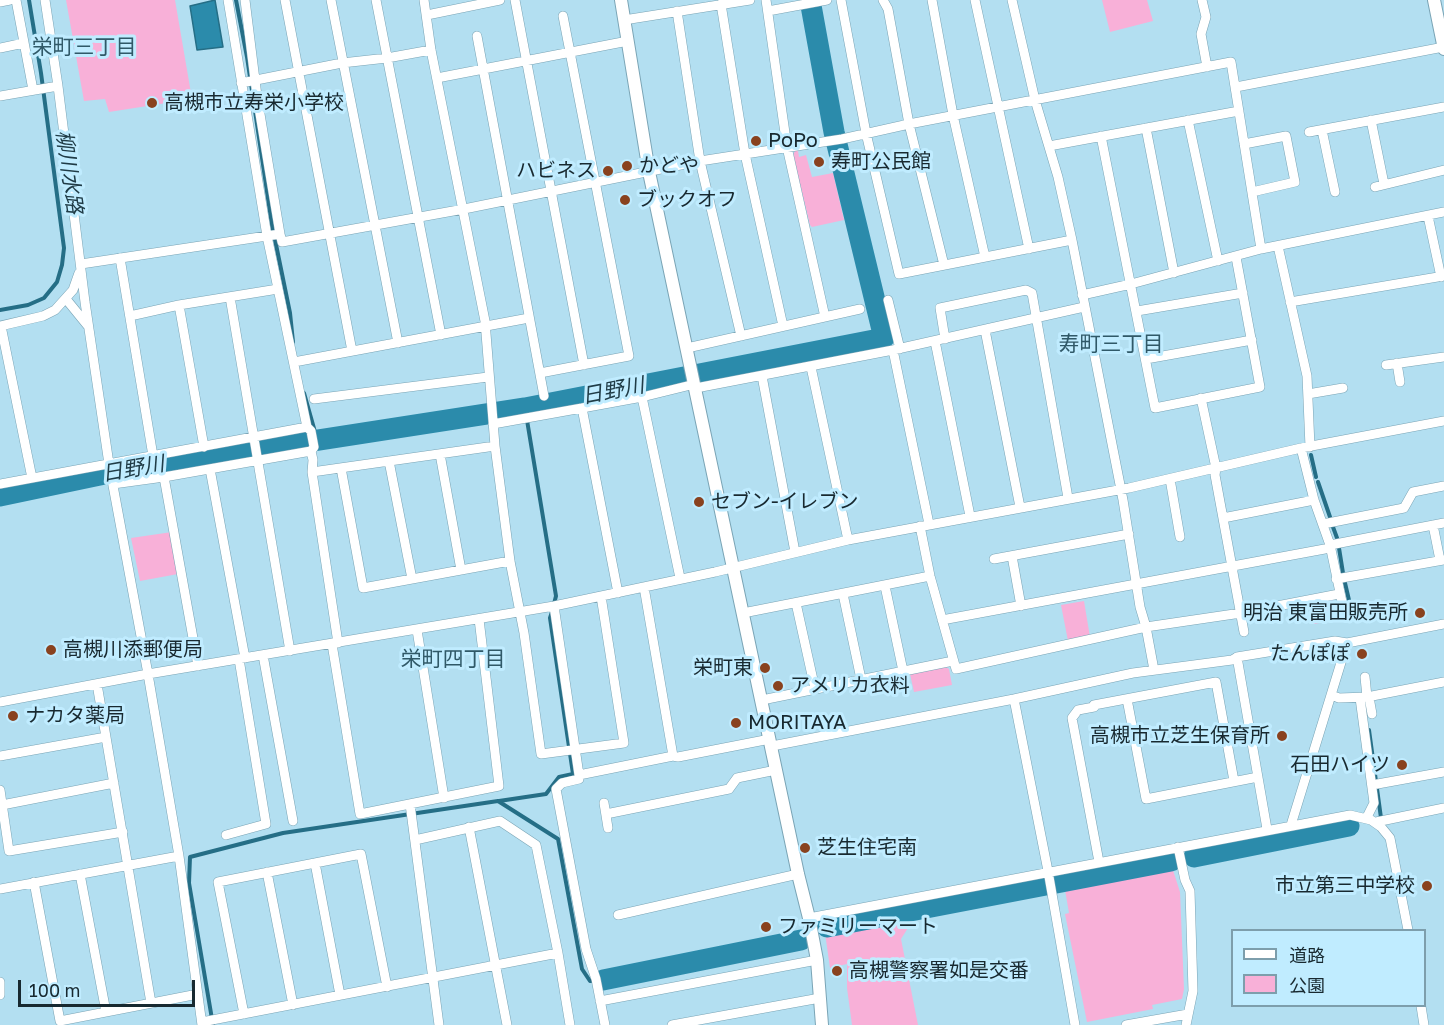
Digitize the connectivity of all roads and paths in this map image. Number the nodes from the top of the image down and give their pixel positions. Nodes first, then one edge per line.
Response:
1 (10, 0) edge
2 (16, 0) edge
3 (45, 0) edge
4 (228, 0) edge
5 (244, 0) edge
6 (285, 0) edge
7 (331, 0) edge
8 (376, 0) edge
9 (424, 0) edge
10 (500, 0) edge
11 (514, 0) edge
12 (621, 0) edge
13 (750, 0) edge
14 (766, 0) edge
15 (823, 0) edge
16 (841, 0) edge
17 (883, 0) edge
18 (932, 0) edge
19 (975, 0) edge
20 (1012, 0) edge
21 (1202, 0) edge
22 (0, 2) edge
23 (465, 4) edge
24 (721, 4) junction
25 (1438, 4) edge
26 (677, 11) junction
27 (768, 11) junction
28 (427, 15) junction
29 (563, 16) dead end
30 (624, 20) junction
31 (477, 36) dead end
32 (628, 41) junction
33 (24, 43) junction
34 (0, 48) edge
35 (1444, 48) edge
36 (431, 50) junction
37 (571, 52) junction
38 (387, 58) junction
39 (526, 61) junction
40 (342, 63) junction
41 (1207, 67) junction
42 (482, 69) junction
43 (299, 72) junction
44 (437, 78) junction
45 (255, 80) junction
46 (241, 83) junction
47 (58, 86) junction
48 (1236, 87) junction
49 (33, 90) junction
50 (0, 96) edge
51 (1035, 100) junction
52 (1444, 106) edge
53 (997, 107) junction
54 (1239, 111) junction
55 (953, 115) junction
56 (1188, 120) junction
57 (1371, 120) junction
58 (909, 124) junction
59 (1146, 128) junction
60 (1322, 130) junction
61 (1310, 132) dead end
62 (866, 133) junction
63 (1101, 136) junction
64 (1245, 144) junction
65 (1049, 146) junction
66 (787, 147) junction
67 (745, 154) junction
68 (700, 161) junction
69 (1444, 170) edge
70 (650, 172) junction
71 (596, 182) junction
72 (551, 192) junction
73 (1252, 192) junction
74 (1335, 192) dead end
75 (507, 201) junction
76 (464, 209) junction
77 (1444, 212) edge
78 (1428, 216) junction
79 (419, 217) junction
80 (375, 225) junction
81 (331, 233) junction
82 (280, 234) junction
83 (267, 236) junction
84 (1072, 240) junction
85 (1278, 246) junction
86 (1029, 249) junction
87 (1260, 249) junction
88 (1236, 257) junction
89 (120, 258) junction
90 (985, 258) junction
91 (1218, 261) junction
92 (81, 264) junction
93 (944, 265) junction
94 (1174, 273) junction
95 (1442, 277) edge
96 (1131, 284) junction
97 (278, 289) junction
98 (1242, 293) junction
99 (1082, 295) junction
100 (230, 297) junction
101 (66, 299) junction
102 (888, 300) dead end
103 (1290, 302) junction
104 (179, 306) junction
105 (1084, 307) junction
106 (860, 309) dead end
107 (1137, 311) junction
108 (130, 316) junction
109 (825, 317) junction
110 (529, 318) junction
111 (1036, 318) junction
112 (0, 326) edge
113 (485, 326) junction
114 (783, 326) junction
115 (89, 328) junction
116 (985, 330) junction
117 (441, 334) junction
118 (741, 336) junction
119 (945, 339) junction
120 (1252, 340) junction
121 (935, 341) junction
122 (398, 343) junction
123 (687, 348) junction
124 (897, 350) junction
125 (352, 351) junction
126 (1444, 357) edge
127 (1146, 359) junction
128 (294, 362) junction
129 (1397, 363) junction
130 (584, 365) junction
131 (1386, 365) dead end
132 (811, 367) junction
133 (540, 373) junction
134 (762, 376) junction
135 (488, 377) junction
136 (1400, 382) dead end
137 (695, 386) junction
138 (1343, 388) dead end
139 (1308, 394) junction
140 (544, 396) dead end
141 (642, 397) junction
142 (314, 399) dead end
143 (1201, 399) junction
144 (582, 408) junction
145 (1444, 421) edge
146 (493, 424) junction
147 (307, 427) junction
148 (255, 437) junction
149 (495, 446) junction
150 (204, 447) junction
151 (1306, 448) junction
152 (311, 451) junction
153 (440, 454) junction
154 (153, 456) junction
155 (259, 459) junction
156 (390, 461) junction
157 (109, 466) junction
158 (341, 468) junction
159 (1216, 468) junction
160 (210, 469) junction
161 (312, 472) junction
162 (164, 477) junction
163 (32, 478) junction
164 (1170, 478) junction
165 (113, 482) junction
166 (0, 484) edge
167 (1444, 486) edge
168 (1120, 490) junction
169 (1068, 498) junction
170 (1314, 500) junction
171 (1020, 507) junction
172 (970, 516) junction
173 (1223, 518) junction
174 (1444, 523) edge
175 (1323, 524) junction
176 (925, 525) junction
177 (1434, 525) junction
178 (1129, 534) junction
179 (1180, 537) dead end
180 (848, 540) junction
181 (1330, 546) junction
182 (795, 552) junction
183 (1012, 556) junction
184 (994, 559) dead end
185 (1442, 560) edge
186 (510, 561) junction
187 (1233, 566) junction
188 (734, 567) junction
189 (461, 570) junction
190 (930, 576) junction
191 (680, 578) junction
192 (412, 579) junction
193 (1336, 579) junction
194 (1137, 584) junction
195 (885, 586) junction
196 (644, 587) junction
197 (618, 593) junction
198 (843, 594) junction
199 (1339, 594) junction
200 (601, 596) junction
201 (796, 603) junction
202 (554, 606) junction
203 (1021, 606) junction
204 (520, 612) junction
205 (743, 613) junction
206 (1241, 613) junction
207 (1345, 616) dead end
208 (479, 619) junction
209 (942, 620) junction
210 (1444, 624) edge
211 (1146, 627) junction
212 (417, 630) junction
213 (1244, 632) dead end
214 (1347, 643) junction
215 (335, 644) junction
216 (290, 651) junction
217 (263, 655) junction
218 (1237, 657) junction
219 (242, 659) junction
220 (953, 661) junction
221 (198, 666) junction
222 (1154, 670) junction
223 (903, 671) junction
224 (148, 674) junction
225 (1365, 677) dead end
226 (861, 680) junction
227 (1444, 682) edge
228 (97, 684) junction
229 (815, 689) junction
230 (1331, 695) junction
231 (1365, 697) junction
232 (1014, 699) junction
233 (1126, 699) junction
234 (762, 700) junction
235 (0, 702) edge
236 (1372, 714) dead end
237 (106, 737) junction
238 (771, 742) junction
239 (574, 751) junction
240 (0, 756) edge
241 (673, 756) junction
242 (776, 770) junction
243 (1444, 771) edge
244 (579, 775) junction
245 (1258, 777) junction
246 (1234, 781) junction
247 (114, 783) junction
248 (1372, 785) junction
249 (686, 786) dead end
250 (0, 790) edge
251 (688, 797) junction
252 (444, 798) junction
253 (603, 803) dead end
254 (410, 804) junction
255 (2, 805) junction
256 (1444, 808) edge
257 (606, 814) junction
258 (1366, 818) junction
259 (293, 821) dead end
260 (1376, 822) junction
261 (1292, 825) junction
262 (469, 827) junction
263 (608, 828) dead end
264 (1267, 829) junction
265 (123, 832) junction
266 (226, 835) dead end
267 (416, 840) junction
268 (1178, 847) junction
269 (179, 856) junction
270 (1099, 862) junction
271 (315, 863) junction
272 (128, 865) junction
273 (267, 872) junction
274 (80, 873) junction
275 (798, 874) junction
276 (1048, 876) junction
277 (34, 882) junction
278 (0, 889) edge
279 (618, 915) dead end
280 (809, 918) junction
281 (1407, 929) edge
282 (558, 953) junction
283 (817, 960) junction
284 (496, 965) junction
285 (434, 977) junction
286 (0, 982) edge
287 (387, 987) junction
288 (198, 994) junction
289 (0, 995) edge
290 (340, 995) junction
291 (820, 998) junction
292 (600, 1001) junction
293 (150, 1003) junction
294 (293, 1005) junction
295 (1421, 1007) edge
296 (106, 1012) junction
297 (244, 1014) junction
298 (1188, 1014) junction
299 (202, 1024) edge
300 (439, 1025) edge
301 (507, 1025) edge
302 (570, 1025) edge
303 (605, 1025) edge
304 (672, 1025) edge
305 (822, 1025) edge
306 (1075, 1025) edge
307 (1126, 1025) edge
308 (1186, 1025) edge
309 (1424, 1025) edge

1 - 22 street
2 - 33 street
3 - 47 street
4 - 46 street
5 - 45 street
6 - 43 street
7 - 40 street
8 - 38 street
9 - 28 street
10 - 23 street
11 - 39 street
12 - 30 street
13 - 24 street
14 - 27 street
15 - 27 street
16 - 62 street
17 - 58 street
18 - 55 street
19 - 53 street
20 - 51 street
21 - 41 street
23 - 28 street
24 - 26 street
24 - 67 street
25 - 35 street
26 - 30 street
26 - 68 street
27 - 66 street
28 - 36 street
29 - 37 street
30 - 32 street
31 - 42 street
32 - 37 street
32 - 70 street
33 - 34 street
33 - 49 street
35 - 48 street
36 - 38 street
36 - 44 street
37 - 39 street
37 - 71 street
38 - 40 street
38 - 79 street
39 - 42 street
39 - 72 street
40 - 43 street
40 - 80 street
41 - 48 street
41 - 51 street
42 - 44 street
42 - 75 street
43 - 45 street
43 - 81 street
44 - 76 street
45 - 46 street
45 - 82 street
46 - 83 street
47 - 49 street
47 - 92 street
48 - 54 street
49 - 50 street
51 - 53 street
51 - 65 street
52 - 57 street
53 - 55 street
53 - 86 street
54 - 56 street
54 - 64 street
55 - 58 street
55 - 90 street
56 - 59 street
56 - 91 street
57 - 60 street
57 - 69 street
58 - 62 street
58 - 93 street
59 - 63 street
59 - 94 street
60 - 61 street
60 - 74 street
62 - 66 street
62 - 93 street
63 - 65 street
63 - 96 street
64 - 73 street
64 - 73 street
65 - 84 street
66 - 67 street
66 - 109 street
67 - 68 street
67 - 114 street
68 - 70 street
68 - 118 street
70 - 71 street
70 - 123 street
71 - 72 street
71 - 130 street
72 - 75 street
72 - 130 street
73 - 87 street
75 - 76 street
75 - 110 street
76 - 79 street
76 - 113 street
77 - 78 street
78 - 85 street
78 - 95 street
79 - 80 street
79 - 117 street
80 - 81 street
80 - 122 street
81 - 82 street
81 - 125 street
82 - 83 street
83 - 89 street
83 - 97 street
84 - 86 street
84 - 99 street
85 - 87 street
85 - 103 street
86 - 90 street
87 - 88 street
88 - 91 street
88 - 98 street
89 - 92 street
89 - 108 street
90 - 93 street
91 - 94 street
92 - 101 street
92 - 115 street
94 - 96 street
95 - 103 street
96 - 99 street
96 - 107 street
97 - 100 street
97 - 128 street
98 - 107 street
98 - 120 street
99 - 105 street
100 - 104 street
100 - 148 street
101 - 112 street
101 - 115 street
102 - 124 street
103 - 139 street
104 - 108 street
104 - 150 street
105 - 111 street
105 - 168 street
106 - 109 street
107 - 127 street
108 - 154 street
109 - 114 street
110 - 113 street
110 - 133 street
111 - 116 street
111 - 119 street
111 - 169 street
112 - 163 street
113 - 117 street
113 - 135 street
114 - 118 street
115 - 157 street
116 - 119 street
116 - 171 street
117 - 122 street
118 - 123 street
119 - 121 street
120 - 127 street
120 - 143 street
121 - 124 street
121 - 172 street
122 - 125 street
123 - 137 street
124 - 132 street
124 - 176 street
125 - 128 street
126 - 129 street
127 - 143 street
128 - 147 street
129 - 131 street
129 - 136 street
130 - 133 street
132 - 134 street
132 - 180 street
133 - 140 street
134 - 137 street
134 - 182 street
135 - 142 street
135 - 146 street
137 - 141 street
137 - 188 street
138 - 139 street
139 - 151 street
141 - 144 street
141 - 191 street
143 - 159 street
144 - 146 street
144 - 197 street
145 - 151 street
146 - 149 street
147 - 148 street
147 - 152 street
148 - 150 street
148 - 155 street
149 - 153 street
149 - 186 street
150 - 154 street
151 - 159 street
151 - 170 street
152 - 155 street
152 - 161 street
153 - 156 street
153 - 189 street
154 - 157 street
155 - 160 street
155 - 216 street
156 - 158 street
156 - 192 street
157 - 163 street
157 - 165 street
158 - 161 street
158 - 192 street
159 - 164 street
159 - 173 street
160 - 162 street
160 - 219 street
161 - 215 street
162 - 165 street
162 - 221 street
163 - 166 street
164 - 168 street
164 - 179 street
165 - 224 street
167 - 175 street
168 - 169 street
168 - 178 street
169 - 171 street
170 - 173 street
170 - 175 street
171 - 172 street
172 - 176 street
173 - 187 street
174 - 177 street
175 - 181 street
176 - 180 street
176 - 190 street
177 - 181 street
177 - 185 street
178 - 183 street
178 - 194 street
180 - 182 street
181 - 187 street
181 - 193 street
182 - 188 street
183 - 184 street
183 - 203 street
185 - 193 street
186 - 189 street
186 - 204 street
187 - 194 street
187 - 206 street
188 - 191 street
188 - 205 street
189 - 192 street
190 - 195 street
190 - 209 street
191 - 196 street
193 - 199 street
194 - 203 street
194 - 211 street
195 - 198 street
195 - 223 street
196 - 197 street
196 - 241 street
197 - 200 street
198 - 201 street
198 - 226 street
199 - 206 street
199 - 207 street
200 - 202 street
200 - 239 street
201 - 205 street
201 - 229 street
202 - 204 street
202 - 239 street
203 - 209 street
204 - 208 street
204 - 239 street
205 - 234 street
206 - 211 street
206 - 213 street
208 - 212 street
208 - 252 street
209 - 220 street
210 - 214 street
211 - 220 street
211 - 222 street
212 - 215 street
212 - 252 street
214 - 218 street
214 - 230 street
215 - 216 street
215 - 254 street
216 - 217 street
217 - 219 street
217 - 259 street
218 - 222 street
218 - 245 street
219 - 221 street
219 - 266 street
220 - 223 street
221 - 224 street
222 - 232 street
223 - 226 street
224 - 228 street
224 - 269 street
225 - 231 street
226 - 229 street
227 - 231 street
228 - 235 street
228 - 237 street
229 - 234 street
230 - 231 street
230 - 261 street
231 - 236 street
231 - 248 street
232 - 238 street
232 - 276 street
233 - 246 street
233 - 246 street
233 - 270 street
234 - 238 street
237 - 240 street
237 - 247 street
238 - 241 street
238 - 242 street
239 - 244 street
241 - 244 street
242 - 251 street
242 - 275 street
243 - 248 street
244 - 292 street
245 - 246 street
245 - 264 street
247 - 255 street
247 - 265 street
248 - 258 street
249 - 251 street
250 - 255 street
251 - 257 street
252 - 254 street
253 - 257 street
254 - 267 street
255 - 265 street
256 - 260 street
257 - 263 street
258 - 260 street
258 - 261 street
260 - 281 street
261 - 264 street
262 - 267 street
262 - 282 street
262 - 284 street
264 - 268 street
265 - 272 street
267 - 285 street
268 - 270 street
268 - 298 street
269 - 272 street
269 - 288 street
270 - 276 street
271 - 273 street
271 - 287 street
271 - 290 street
272 - 274 street
272 - 293 street
273 - 294 street
273 - 297 street
274 - 277 street
274 - 296 street
275 - 279 street
275 - 280 street
276 - 280 street
276 - 306 street
277 - 278 street
277 - 296 street
280 - 283 street
282 - 284 street
282 - 302 street
283 - 291 street
283 - 292 street
284 - 285 street
284 - 301 street
285 - 287 street
285 - 300 street
286 - 289 street
287 - 290 street
288 - 293 street
288 - 299 street
290 - 294 street
291 - 304 street
291 - 305 street
292 - 303 street
293 - 296 street
294 - 297 street
295 - 309 street
297 - 299 street
298 - 307 street
298 - 308 street

